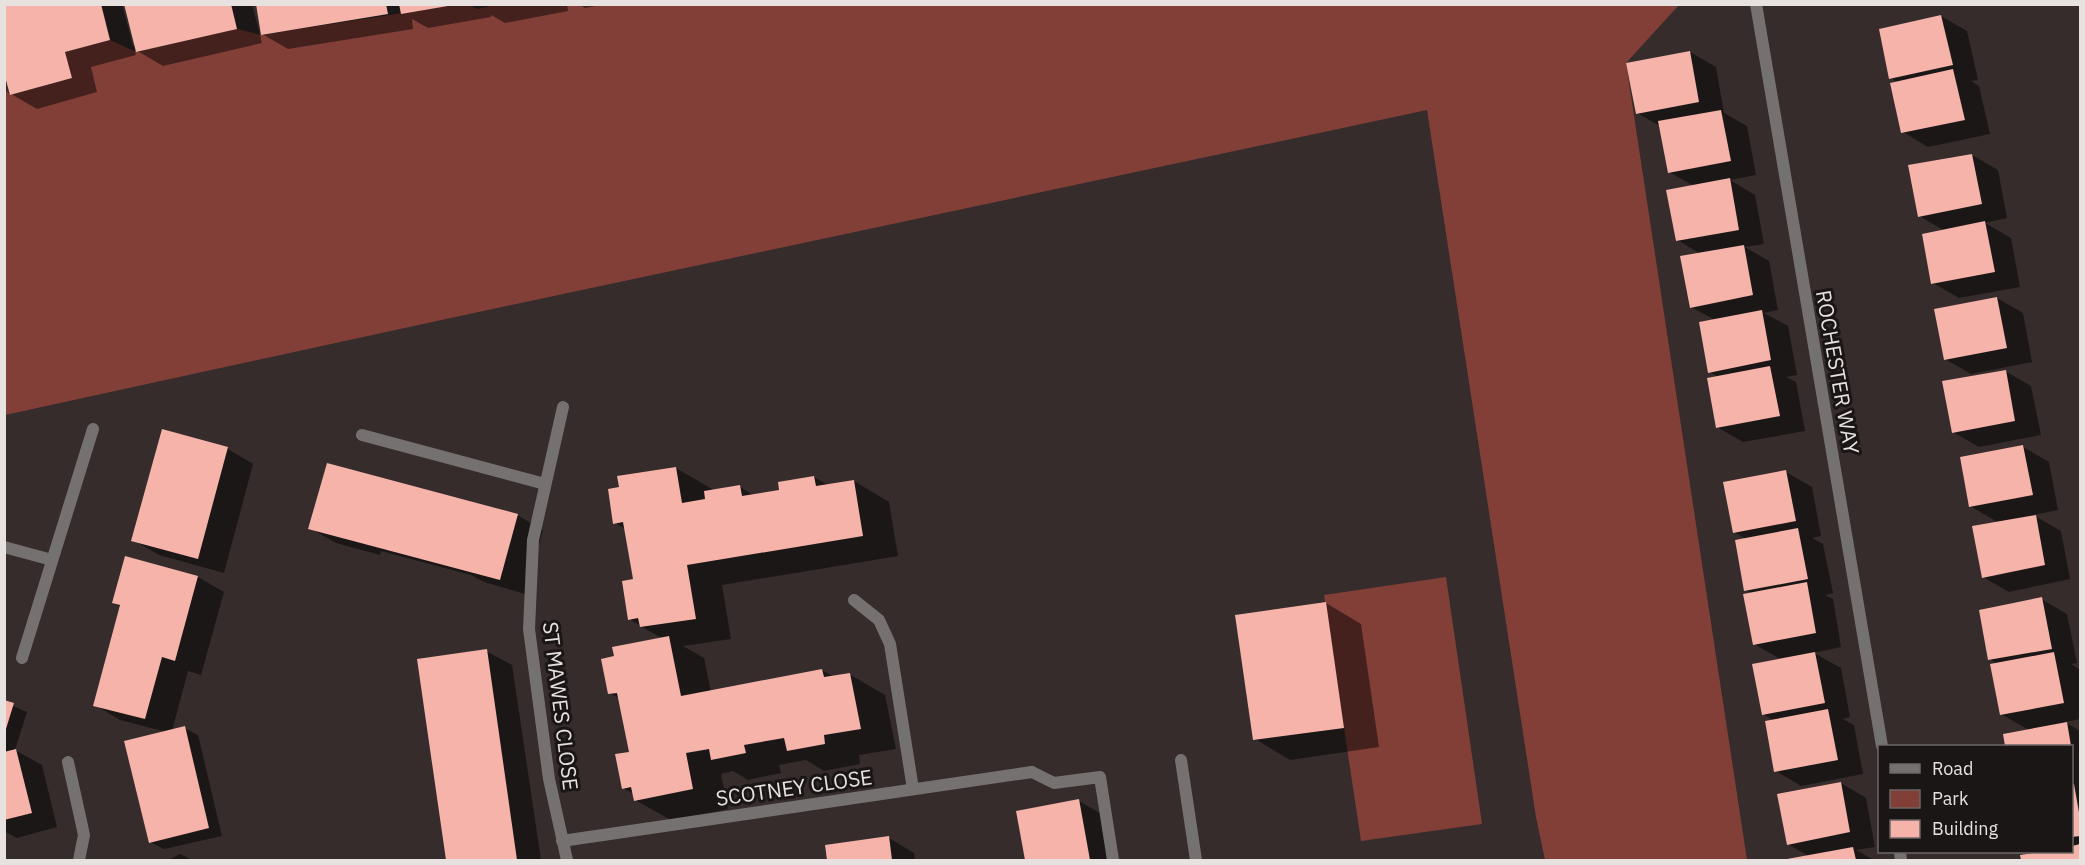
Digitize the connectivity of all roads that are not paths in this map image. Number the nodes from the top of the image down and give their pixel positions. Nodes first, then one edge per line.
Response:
1 (1756, 4) edge
2 (563, 407) dead end
3 (93, 429) dead end
4 (362, 435) dead end
5 (545, 484) junction
6 (4, 547) edge
7 (52, 560) junction
8 (854, 600) dead end
9 (22, 658) dead end
10 (1882, 745) edge
11 (1180, 759) dead end
12 (68, 762) dead end
13 (913, 789) junction
14 (562, 841) junction
15 (79, 861) edge
16 (567, 861) edge
17 (1113, 861) edge
18 (1196, 861) edge

1 - 10 street, ROCHESTER WAY
2 - 5 street, ST MAWES CLOSE
3 - 7 street
4 - 5 street
5 - 14 street, ST MAWES CLOSE
6 - 7 street
7 - 9 street
8 - 13 street
11 - 18 street
12 - 15 street
13 - 14 street, SCOTNEY CLOSE
13 - 17 street, SCOTNEY CLOSE
14 - 16 street, ST MAWES CLOSE

